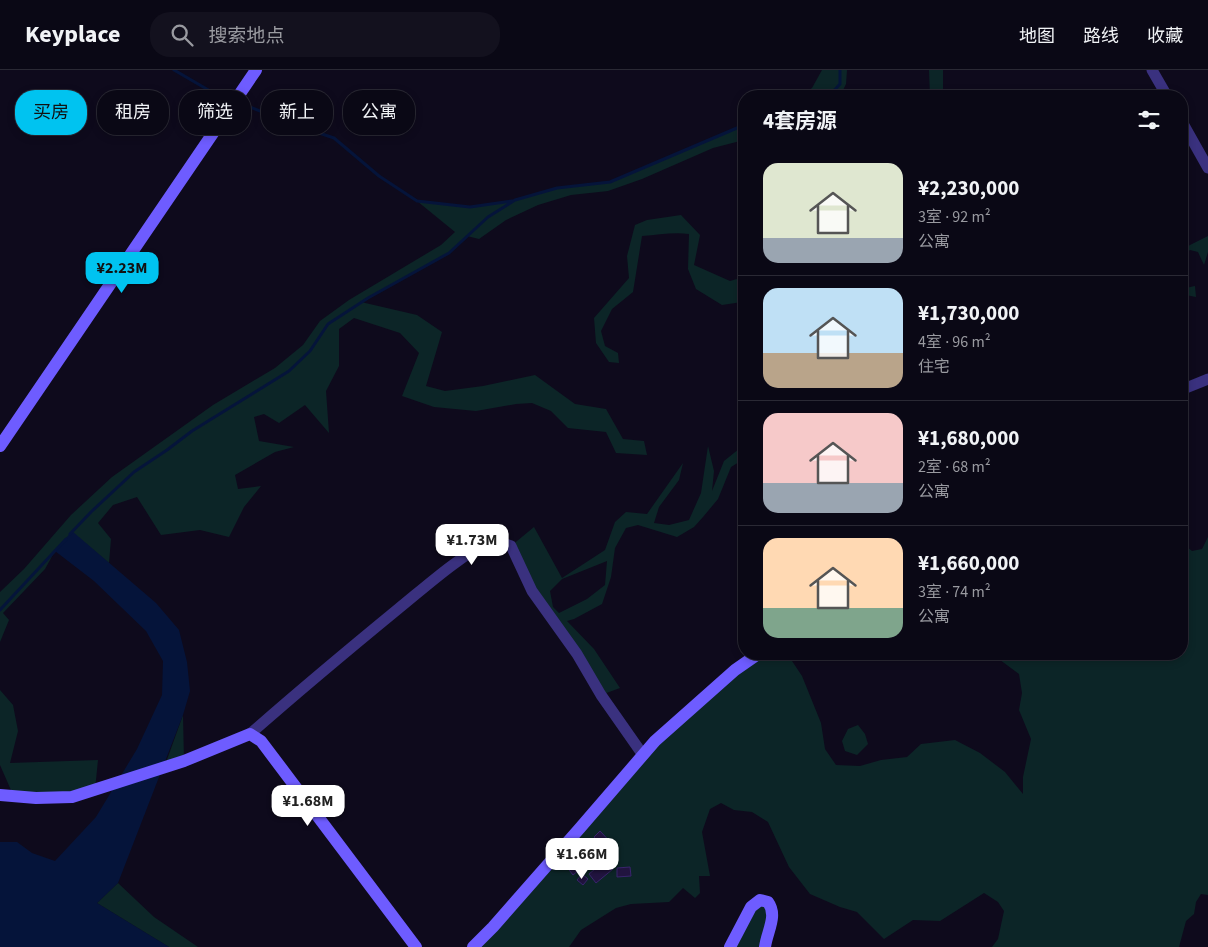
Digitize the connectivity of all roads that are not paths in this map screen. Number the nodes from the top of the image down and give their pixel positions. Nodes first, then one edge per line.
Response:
1 (1152, 70) edge
2 (253, 74) edge
3 (1164, 90) edge
4 (1188, 132) edge
5 (1208, 168) edge
6 (1208, 379) edge
7 (1188, 387) edge
8 (0, 446) edge
9 (749, 660) edge
10 (250, 734) junction
11 (643, 755) junction
12 (0, 795) edge
13 (416, 947) edge
14 (473, 947) edge
15 (730, 947) edge
16 (765, 947) edge

1 - 3 street
2 - 8 street
4 - 5 street
6 - 7 street
9 - 11 street
10 - 11 street
10 - 12 street
10 - 13 street
11 - 14 street
15 - 16 street

